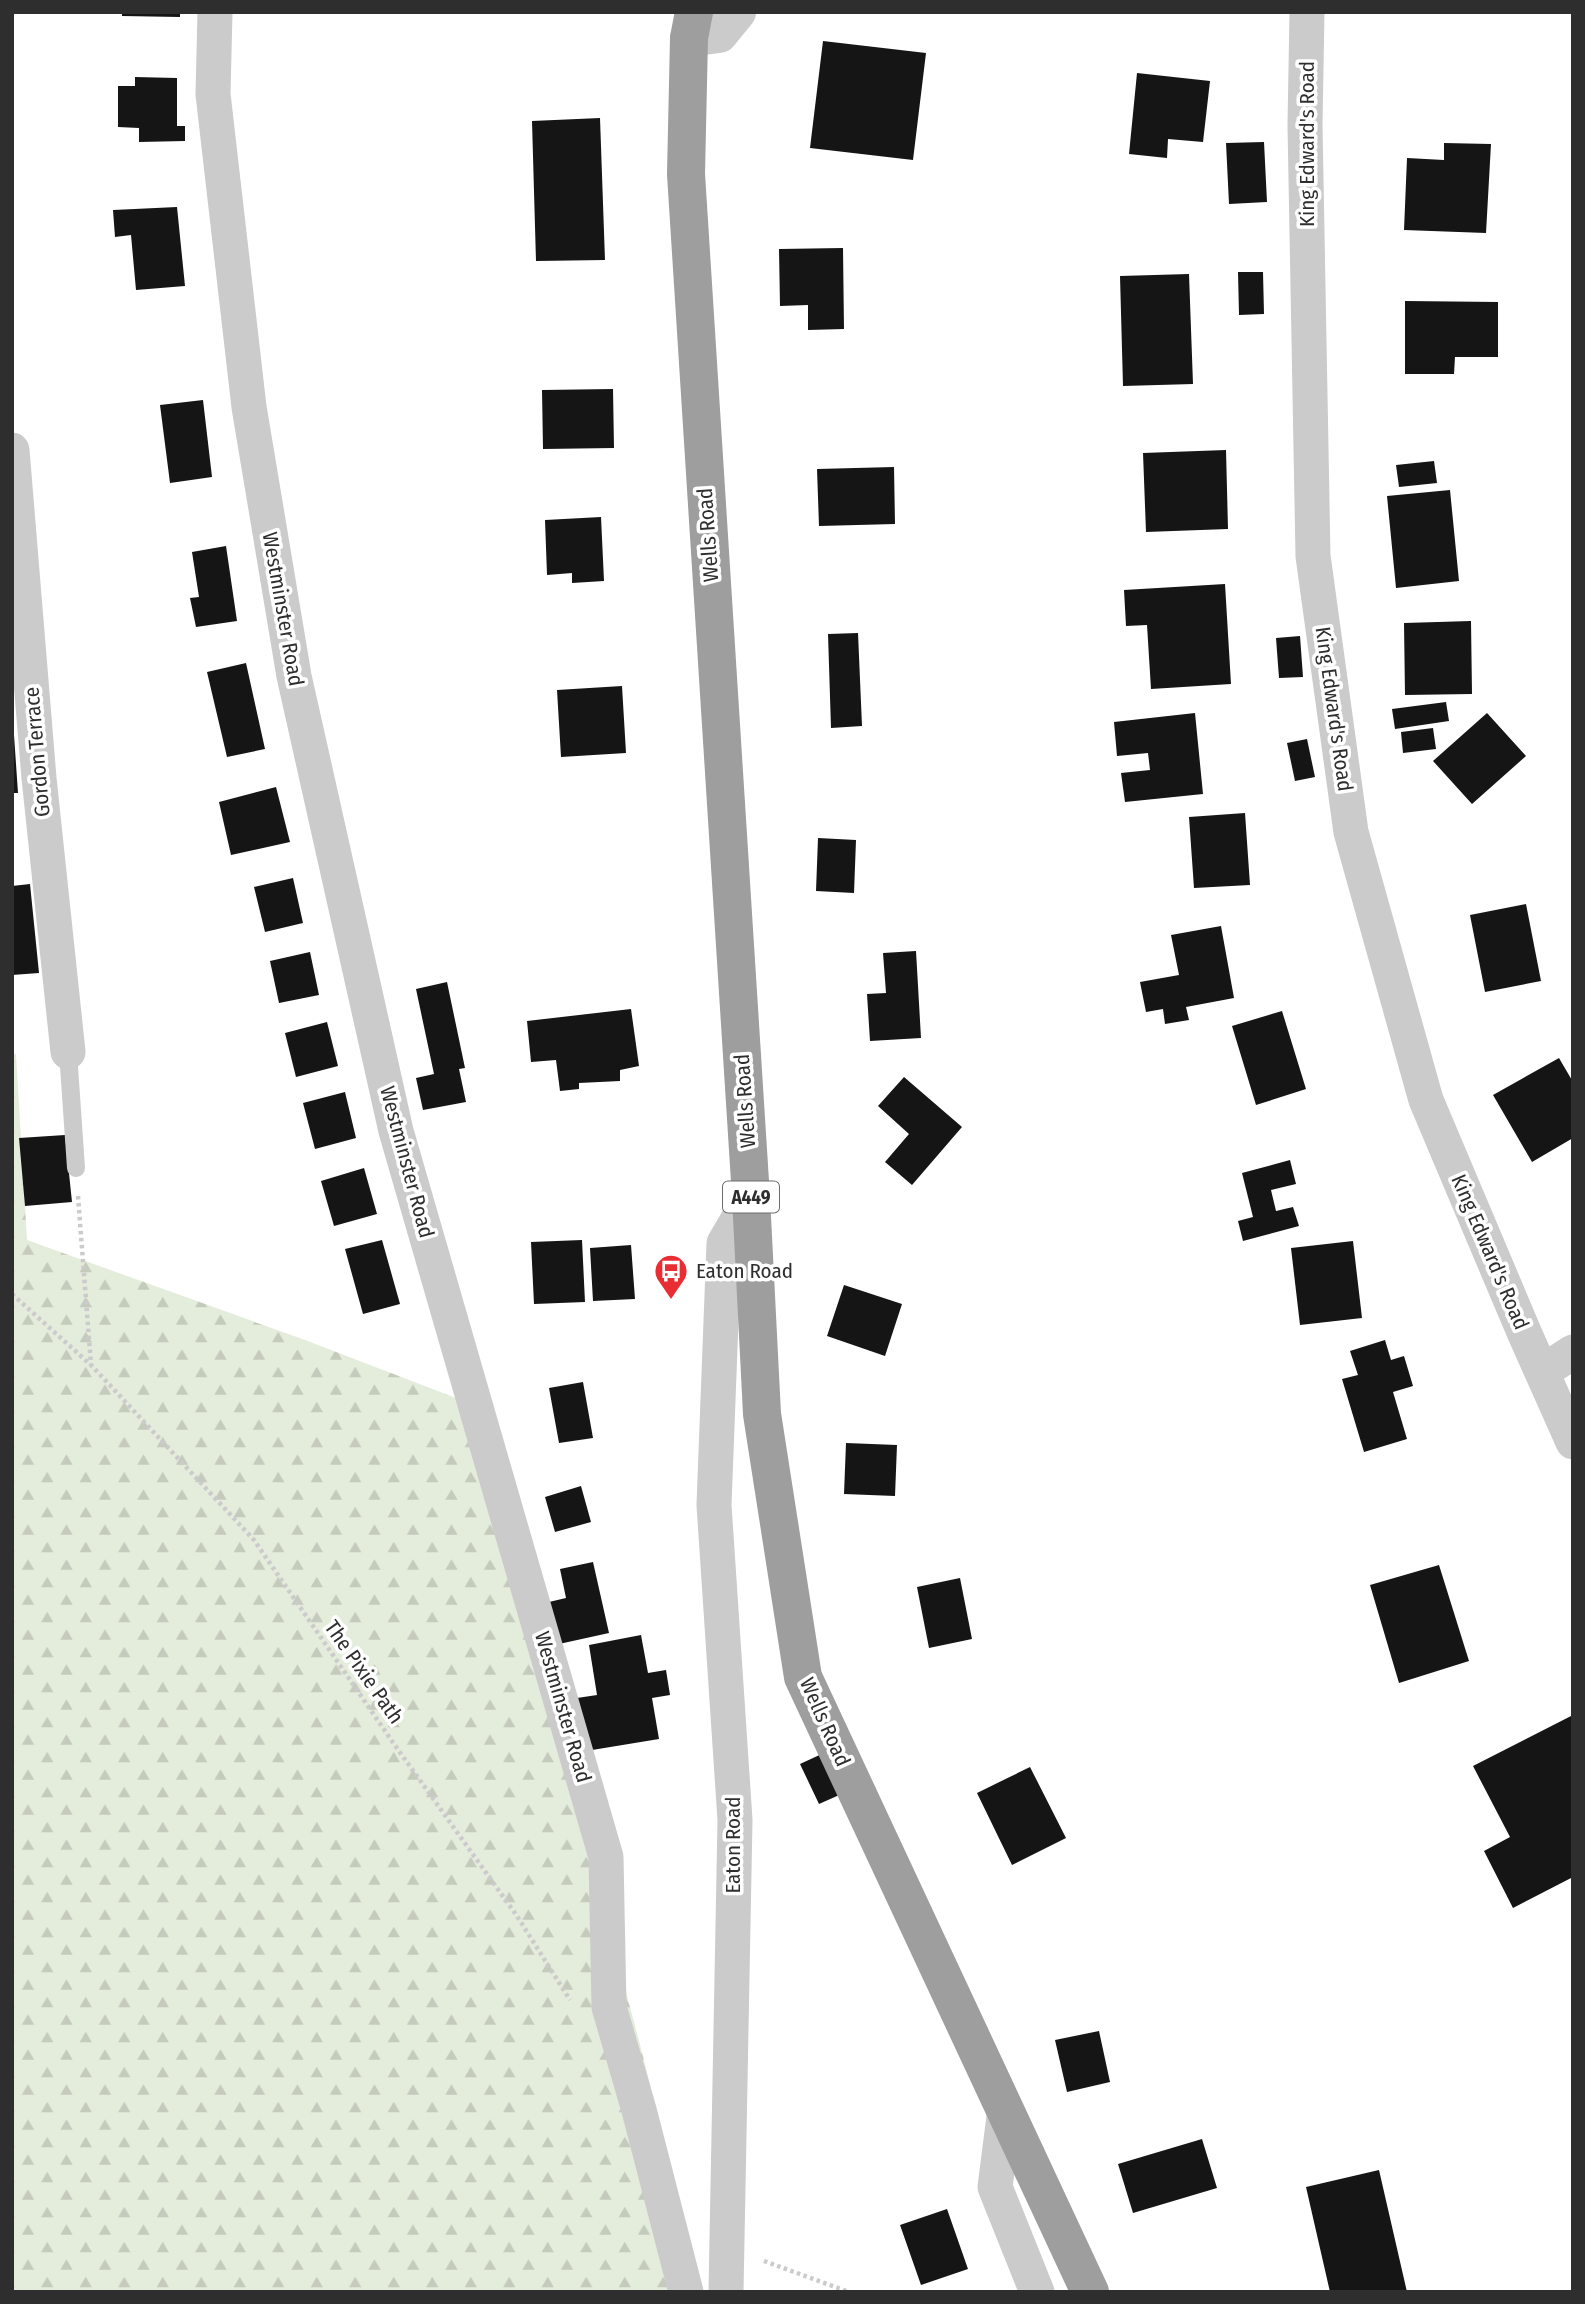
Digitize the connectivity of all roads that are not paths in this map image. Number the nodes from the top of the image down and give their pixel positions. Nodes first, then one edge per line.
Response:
1 (215, 12) edge
2 (737, 12) edge
3 (1307, 12) edge
4 (692, 25) edge
5 (12, 450) edge
6 (68, 1052) joint
7 (76, 1168) road end
8 (751, 1197) junction
9 (1573, 1352) edge
10 (1542, 1372) junction
11 (1573, 1442) edge
12 (1005, 2109) junction
13 (686, 2292) edge
14 (726, 2292) edge
15 (1037, 2292) edge
16 (1090, 2292) edge

1 - 13 street, Westminster Road
2 - 4 street
3 - 10 street, King Edward's Road
4 - 8 highway, Wells Road / A449
5 - 6 street, Gordon Terrace
6 - 7 lane
8 - 12 highway, Wells Road / A449
8 - 14 street, Eaton Road
9 - 10 street
10 - 11 street, King Edward's Road
12 - 15 street
12 - 16 highway, Wells Road / A449

